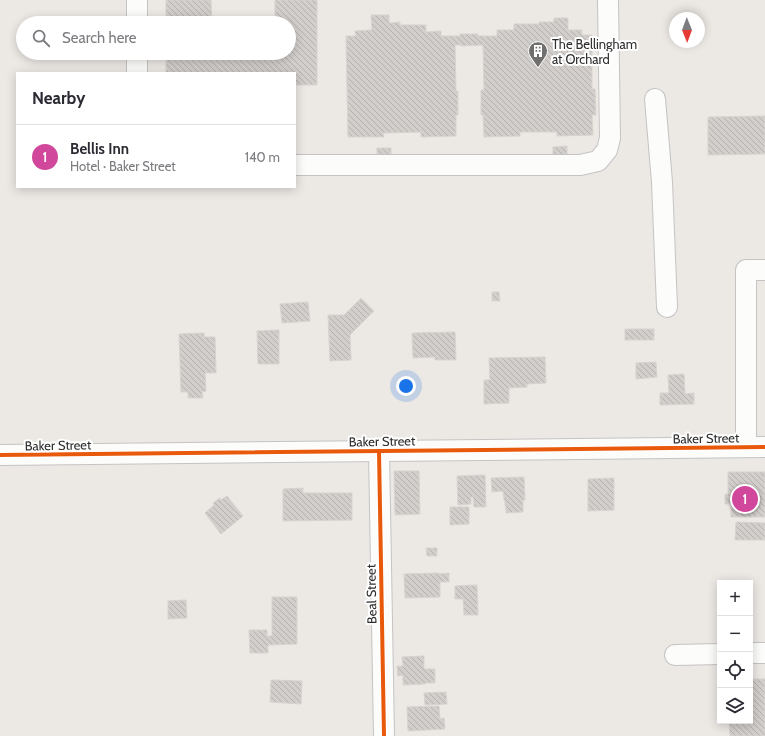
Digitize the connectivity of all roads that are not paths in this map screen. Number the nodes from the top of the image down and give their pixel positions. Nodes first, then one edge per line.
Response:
1 (137, 0) edge
2 (608, 0) edge
3 (137, 16) edge
4 (137, 60) edge
5 (137, 72) edge
6 (655, 99) dead end
7 (296, 165) edge
8 (765, 270) edge
9 (667, 307) dead end
10 (755, 447) edge
11 (379, 451) junction
12 (0, 455) edge
13 (753, 653) edge
14 (765, 653) edge
15 (717, 654) edge
16 (675, 655) dead end
17 (384, 736) edge

1 - 3 street
2 - 7 street
4 - 5 street
6 - 9 street
8 - 10 street
10 - 11 street, Baker Street
11 - 12 street, Baker Street
11 - 17 street, Beal Street
13 - 14 street
15 - 16 street

